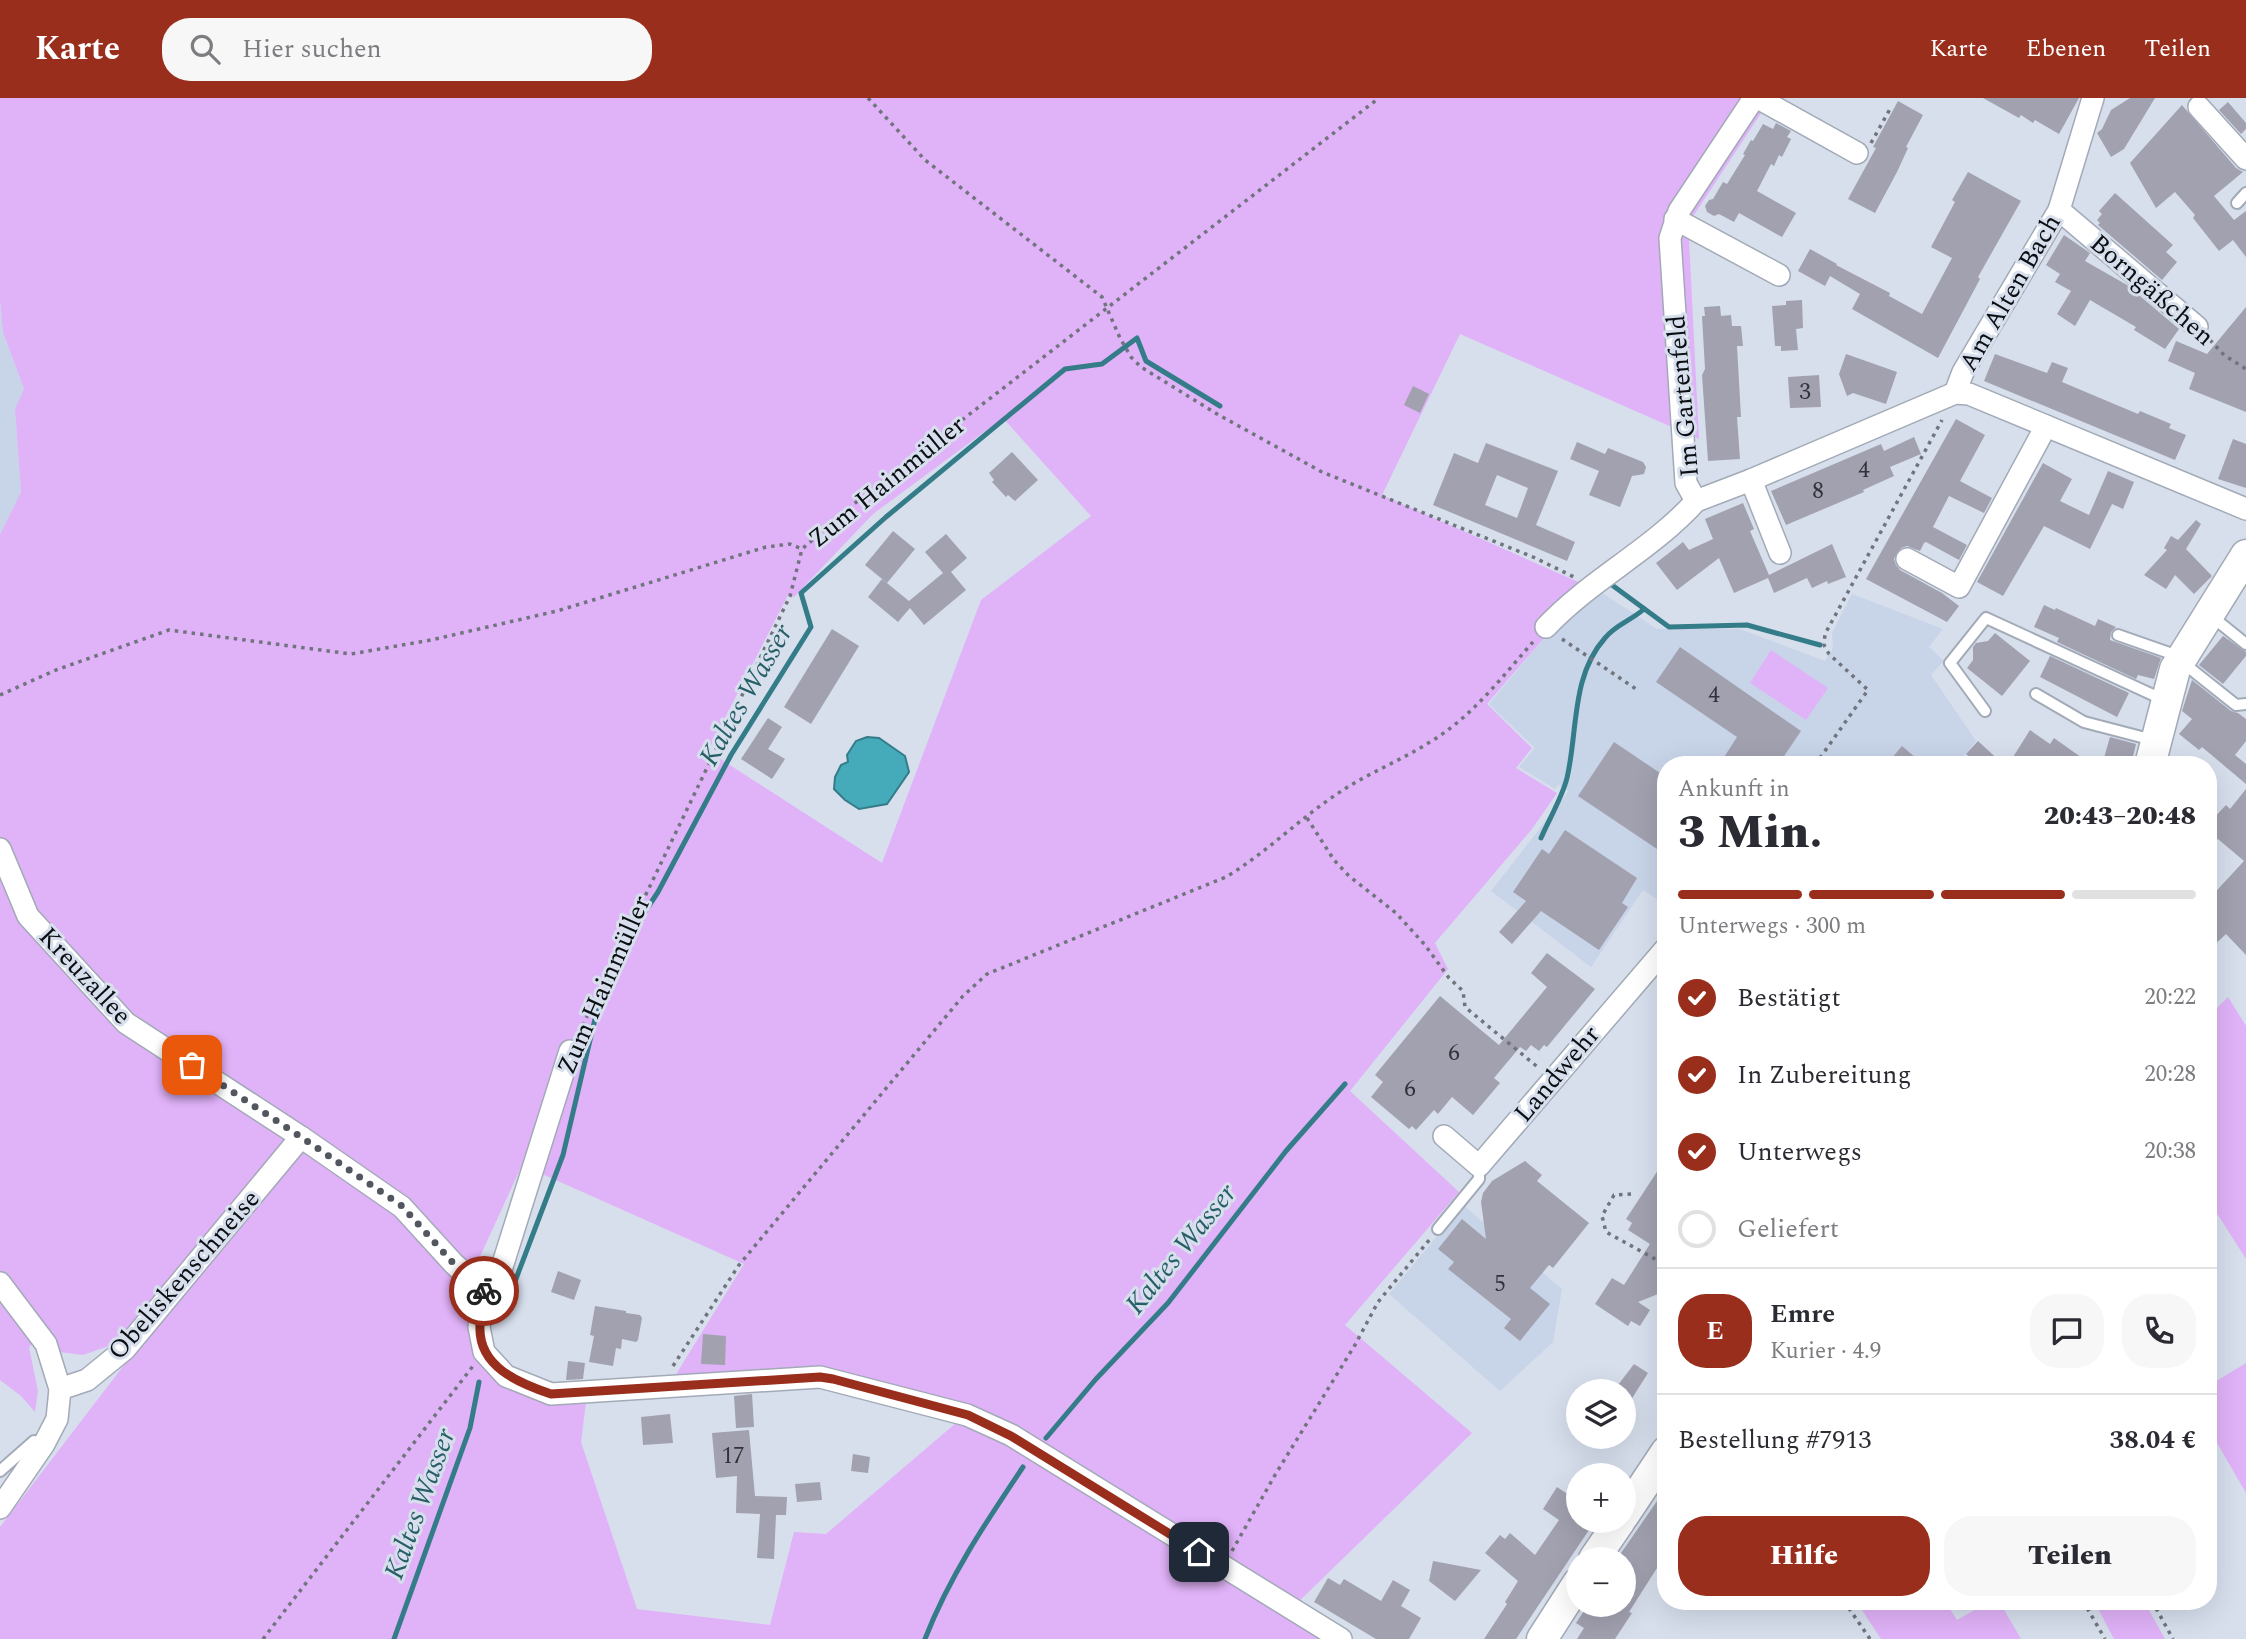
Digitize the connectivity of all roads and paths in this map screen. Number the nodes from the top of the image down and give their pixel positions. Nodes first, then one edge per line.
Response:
1 (868, 98) edge
2 (1379, 98) edge
3 (1756, 98) edge
4 (2093, 98) edge
5 (2196, 101) edge
6 (1890, 109) dead end
7 (1857, 152) joint
8 (2246, 159) edge
9 (2246, 193) edge
10 (2237, 203) dead end
11 (2059, 209) junction
12 (1675, 219) junction
13 (1779, 275) dead end
14 (1106, 310) junction
15 (2197, 327) joint
16 (2246, 369) edge
17 (1955, 393) junction
18 (2046, 426) junction
19 (1751, 480) junction
20 (1696, 500) junction
21 (2246, 509) edge
22 (802, 549) junction
23 (1780, 553) dead end
24 (2246, 555) edge
25 (1907, 559) dead end
26 (1592, 585) junction
27 (2209, 614) junction
28 (1546, 627) junction
29 (2118, 635) dead end
30 (2246, 644) edge
31 (2181, 659) junction
32 (1636, 689) dead end
33 (2036, 694) dead end
34 (0, 695) edge
35 (2166, 701) junction
36 (2246, 705) edge
37 (1985, 711) dead end
38 (2153, 753) edge
39 (1821, 756) edge
40 (1307, 818) junction
41 (0, 849) edge
42 (1657, 958) edge
43 (570, 1051) joint
44 (1552, 1079) junction
45 (1444, 1136) dead end
46 (301, 1137) junction
47 (1479, 1166) junction
48 (1631, 1194) dead end
49 (1438, 1229) joint
50 (1657, 1260) edge
51 (0, 1283) edge
52 (486, 1293) junction
53 (484, 1352) junction
54 (661, 1385) junction
55 (60, 1389) junction
56 (34, 1441) junction
57 (1657, 1466) edge
58 (0, 1471) edge
59 (1636, 1497) edge
60 (0, 1508) edge
61 (1223, 1566) junction
62 (1566, 1602) edge
63 (1849, 1610) edge
64 (2087, 1610) edge
65 (2157, 1610) edge
66 (264, 1639) edge
67 (1340, 1639) edge
68 (1542, 1639) edge
69 (1870, 1639) edge
70 (2105, 1639) edge
71 (2174, 1639) edge

1 - 14 path
2 - 14 path, Zum Hainmüller
3 - 7 street, Im Gartenfeld
3 - 12 street, Im Gartenfeld
4 - 11 street, Am Alten Bach
5 - 8 street
6 - 7 path
9 - 10 lane
11 - 15 street, Borngäßchen
11 - 17 street, Am Alten Bach
12 - 13 street
12 - 20 street, Im Gartenfeld
14 - 22 path, Zum Hainmüller
14 - 26 path
15 - 16 path, Borngäßchen
17 - 18 street, Am Alten Bach
17 - 19 street
17 - 39 path
18 - 21 street, Am Alten Bach
18 - 25 street
19 - 20 street
19 - 23 street
20 - 26 street, Im Gartenfeld
22 - 34 path
22 - 43 path, Zum Hainmüller
24 - 27 street
26 - 28 street, Im Gartenfeld
27 - 30 lane
27 - 31 street
28 - 32 path
28 - 40 path
29 - 31 lane
31 - 35 street
31 - 36 lane
33 - 38 lane
35 - 37 lane
35 - 38 street
40 - 44 path
40 - 54 path
41 - 46 street, Kreuzallee
42 - 44 street, Landwehr
43 - 52 street, Zum Hainmüller
44 - 47 street, Landwehr
45 - 47 street
46 - 52 street, Kreuzallee
46 - 55 street, Obeliskenschneise
47 - 49 lane
48 - 50 path
49 - 61 path
51 - 55 street
52 - 53 street
53 - 54 street
53 - 66 path
54 - 61 street
55 - 56 street
56 - 58 lane
56 - 60 street
57 - 59 street
61 - 67 street
62 - 68 street
63 - 69 path
64 - 70 path
65 - 71 path

